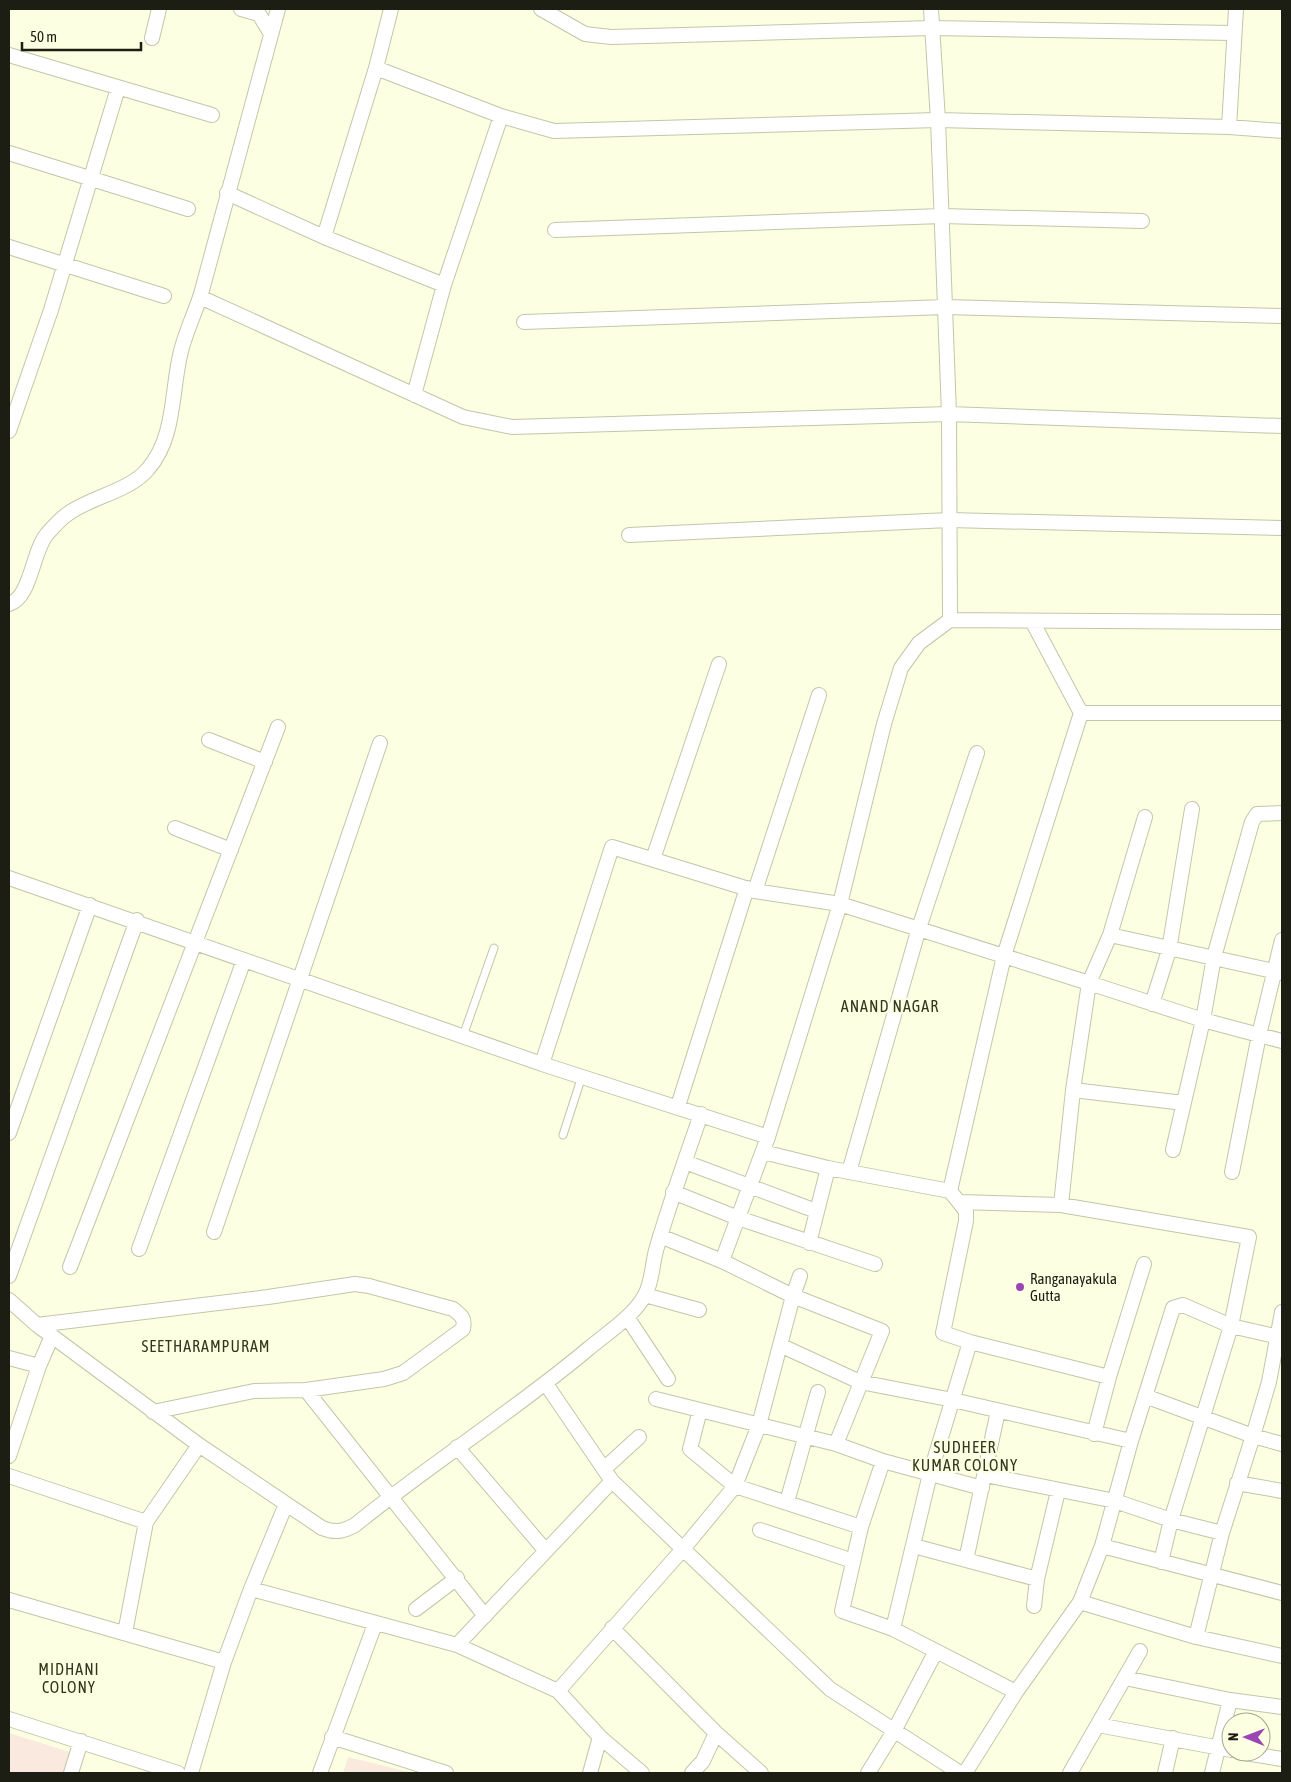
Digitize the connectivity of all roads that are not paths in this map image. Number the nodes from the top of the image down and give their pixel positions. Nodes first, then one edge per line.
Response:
1 (159, 9) edge
2 (241, 9) edge
3 (278, 9) edge
4 (391, 9) edge
5 (541, 9) edge
6 (931, 9) edge
7 (1236, 9) edge
8 (553, 12) edge
9 (932, 28) junction
10 (1234, 33) junction
11 (271, 34) junction
12 (152, 38) dead end
13 (9, 55) edge
14 (376, 68) junction
15 (118, 88) junction
16 (212, 115) dead end
17 (501, 116) junction
18 (938, 120) junction
19 (1229, 127) junction
20 (1282, 131) edge
21 (9, 153) edge
22 (90, 178) junction
23 (227, 193) junction
24 (188, 209) dead end
25 (941, 216) junction
26 (1142, 221) dead end
27 (555, 230) dead end
28 (324, 237) junction
29 (9, 247) edge
30 (65, 265) junction
31 (444, 285) junction
32 (164, 296) dead end
33 (200, 297) junction
34 (945, 307) junction
35 (1282, 316) edge
36 (524, 322) dead end
37 (414, 395) junction
38 (949, 414) junction
39 (1282, 426) edge
40 (9, 431) edge
41 (949, 520) junction
42 (1282, 528) edge
43 (629, 535) dead end
44 (9, 604) edge
45 (950, 620) junction
46 (1032, 621) junction
47 (1282, 622) edge
48 (719, 664) dead end
49 (819, 695) dead end
50 (1081, 713) junction
51 (1282, 713) edge
52 (278, 728) dead end
53 (209, 740) dead end
54 (380, 743) dead end
55 (977, 753) dead end
56 (265, 762) junction
57 (1192, 809) dead end
58 (1282, 813) edge
59 (1145, 817) dead end
60 (175, 828) dead end
61 (231, 850) junction
62 (653, 859) junction
63 (9, 878) edge
64 (751, 890) junction
65 (840, 904) junction
66 (90, 905) junction
67 (137, 920) junction
68 (919, 928) junction
69 (1110, 935) junction
70 (1282, 940) edge
71 (194, 944) junction
72 (494, 948) dead end
73 (1169, 950) junction
74 (1004, 956) junction
75 (1214, 957) junction
76 (244, 960) junction
77 (1279, 972) edge
78 (298, 978) junction
79 (1089, 982) junction
80 (1152, 1004) junction
81 (1203, 1020) junction
82 (1259, 1035) junction
83 (463, 1036) junction
84 (1282, 1041) edge
85 (542, 1064) junction
86 (582, 1076) junction
87 (1073, 1090) junction
88 (1184, 1102) junction
89 (678, 1106) junction
90 (701, 1114) junction
91 (12, 1116) edge
92 (9, 1133) edge
93 (562, 1135) dead end
94 (768, 1137) junction
95 (1173, 1150) dead end
96 (762, 1152) junction
97 (685, 1162) junction
98 (828, 1168) junction
99 (849, 1172) junction
100 (1232, 1172) dead end
101 (750, 1186) junction
102 (673, 1192) junction
103 (950, 1192) junction
104 (961, 1202) junction
105 (1061, 1205) junction
106 (816, 1211) junction
107 (738, 1218) junction
108 (214, 1232) dead end
109 (660, 1236) junction
110 (809, 1243) junction
111 (139, 1249) dead end
112 (722, 1261) junction
113 (875, 1264) dead end
114 (1144, 1264) dead end
115 (70, 1267) dead end
116 (9, 1276) edge
117 (800, 1276) dead end
118 (645, 1295) junction
119 (793, 1296) junction
120 (9, 1300) edge
121 (699, 1310) dead end
122 (1282, 1312) edge
123 (627, 1317) junction
124 (36, 1325) junction
125 (1231, 1326) junction
126 (52, 1336) junction
127 (970, 1342) junction
128 (1279, 1343) edge
129 (782, 1346) junction
130 (9, 1358) edge
131 (39, 1366) junction
132 (1109, 1376) junction
133 (668, 1380) dead end
134 (860, 1382) junction
135 (546, 1384) junction
136 (306, 1390) junction
137 (818, 1392) dead end
138 (1145, 1396) junction
139 (656, 1399) dead end
140 (953, 1400) junction
141 (700, 1410) junction
142 (998, 1410) junction
143 (153, 1412) junction
144 (1203, 1418) junction
145 (759, 1425) junction
146 (1094, 1434) junction
147 (806, 1436) junction
148 (1253, 1436) junction
149 (639, 1437) dead end
150 (1131, 1441) junction
151 (836, 1444) junction
152 (1282, 1444) edge
153 (199, 1445) junction
154 (457, 1447) junction
155 (9, 1456) edge
156 (883, 1461) junction
157 (930, 1474) junction
158 (608, 1475) junction
159 (9, 1476) edge
160 (984, 1481) junction
161 (1237, 1484) junction
162 (735, 1486) junction
163 (1282, 1490) edge
164 (1058, 1491) junction
165 (392, 1496) junction
166 (1115, 1501) junction
167 (787, 1502) junction
168 (286, 1504) junction
169 (1171, 1520) junction
170 (146, 1522) junction
171 (861, 1527) junction
172 (760, 1530) dead end
173 (1222, 1533) junction
174 (914, 1546) junction
175 (1102, 1546) junction
176 (683, 1549) junction
177 (546, 1551) junction
178 (966, 1560) junction
179 (853, 1561) junction
180 (1161, 1562) junction
181 (1211, 1576) junction
182 (457, 1578) junction
183 (1038, 1579) junction
184 (251, 1589) junction
185 (1282, 1593) edge
186 (9, 1600) edge
187 (1080, 1602) junction
188 (1034, 1606) dead end
189 (416, 1609) dead end
190 (485, 1616) junction
191 (375, 1624) junction
192 (612, 1628) junction
193 (893, 1629) junction
194 (124, 1633) junction
195 (1196, 1637) junction
196 (457, 1645) junction
197 (936, 1651) junction
198 (1140, 1651) dead end
199 (1282, 1656) edge
200 (224, 1662) junction
201 (1125, 1678) junction
202 (558, 1691) junction
203 (1016, 1692) junction
204 (1230, 1700) junction
205 (1282, 1707) edge
206 (1229, 1712) edge
207 (9, 1719) edge
208 (1098, 1725) junction
209 (894, 1731) junction
210 (716, 1733) junction
211 (332, 1737) junction
212 (600, 1737) junction
213 (1173, 1738) junction
214 (81, 1741) junction
215 (1221, 1748) edge
216 (1221, 1756) edge
217 (71, 1773) edge
218 (178, 1773) edge
219 (191, 1773) edge
220 (320, 1773) edge
221 (446, 1773) edge
222 (590, 1773) edge
223 (642, 1773) edge
224 (692, 1773) edge
225 (761, 1773) edge
226 (868, 1773) edge
227 (960, 1773) edge
228 (965, 1773) edge
229 (1070, 1773) edge
230 (1165, 1773) edge
231 (1212, 1773) edge

1 - 12 street
2 - 11 street
3 - 11 street
4 - 14 street
5 - 8 street
6 - 9 street
7 - 10 street
8 - 9 street
9 - 10 street
9 - 18 street
10 - 19 street
11 - 23 street
13 - 15 street
14 - 17 street
14 - 28 street
15 - 16 street
15 - 22 street
17 - 18 street
17 - 31 street
18 - 19 street
18 - 25 street
19 - 20 street
21 - 22 street
22 - 24 street
22 - 30 street
23 - 28 street
23 - 33 street
25 - 26 street
25 - 27 street
25 - 34 street
28 - 31 street
29 - 30 street
30 - 32 street
30 - 40 street
31 - 37 street
33 - 37 street
33 - 44 street
34 - 35 street
34 - 36 street
34 - 38 street
37 - 38 street
38 - 39 street
38 - 41 street
41 - 42 street
41 - 43 street
41 - 45 street
45 - 46 street
45 - 65 street
46 - 47 street
46 - 50 street
48 - 62 street
49 - 64 street
50 - 51 street
50 - 74 street
52 - 56 street
53 - 56 street
54 - 78 street
55 - 68 street
56 - 61 street
57 - 73 street
58 - 75 street
59 - 69 street
60 - 61 street
61 - 71 street
62 - 64 street
62 - 85 street
63 - 66 street
64 - 65 street
64 - 89 street
65 - 68 street
65 - 94 street
66 - 67 street
66 - 91 street
67 - 71 street
67 - 116 street
68 - 74 street
68 - 99 street
69 - 73 street
69 - 79 street
70 - 77 street
71 - 76 street
71 - 115 street
72 - 83 lane
73 - 75 street
73 - 80 street
74 - 79 street
74 - 103 street
75 - 77 street
75 - 81 street
76 - 78 street
76 - 111 street
77 - 82 street
78 - 83 street
78 - 108 street
79 - 80 street
79 - 87 street
80 - 81 street
81 - 82 street
81 - 88 street
82 - 84 street
82 - 100 street
83 - 85 street
85 - 86 street
86 - 89 street
86 - 93 lane
87 - 88 street
87 - 105 street
88 - 95 street
89 - 90 street
90 - 94 street
90 - 97 street
91 - 92 street
94 - 96 street
96 - 98 street
96 - 101 street
97 - 101 street
97 - 102 street
98 - 99 street
98 - 106 street
99 - 103 street
101 - 106 street
101 - 107 street
102 - 107 street
102 - 109 street
103 - 104 street
104 - 105 street
104 - 127 street
105 - 125 street
106 - 110 street
107 - 110 street
107 - 112 street
109 - 112 street
109 - 118 street
110 - 113 street
112 - 119 street
114 - 132 street
117 - 119 street
118 - 121 street
118 - 123 street
119 - 129 street
119 - 134 street
120 - 124 street
122 - 128 street
123 - 133 street
123 - 135 street
124 - 126 street
124 - 136 street
125 - 128 street
125 - 138 street
125 - 144 street
126 - 131 street
126 - 143 street
127 - 132 street
127 - 140 street
128 - 148 street
129 - 134 street
129 - 145 street
130 - 131 street
131 - 155 street
132 - 146 street
134 - 140 street
134 - 151 street
135 - 154 street
135 - 158 street
136 - 143 street
136 - 165 street
137 - 147 street
138 - 144 street
138 - 150 street
139 - 141 street
140 - 142 street
140 - 157 street
141 - 145 street
141 - 162 street
142 - 146 street
142 - 160 street
143 - 153 street
144 - 148 street
144 - 169 street
145 - 147 street
145 - 162 street
146 - 150 street
147 - 151 street
147 - 167 street
148 - 152 street
148 - 161 street
149 - 158 street
150 - 166 street
151 - 156 street
153 - 168 street
153 - 170 street
154 - 165 street
154 - 177 street
156 - 157 street
156 - 171 street
157 - 160 street
157 - 174 street
158 - 176 street
158 - 177 street
159 - 170 street
160 - 164 street
160 - 178 street
161 - 163 street
161 - 173 street
162 - 167 street
162 - 176 street
164 - 166 street
164 - 183 street
165 - 168 street
165 - 182 street
166 - 169 street
166 - 175 street
167 - 171 street
168 - 184 street
169 - 173 street
169 - 180 street
170 - 194 street
171 - 179 street
172 - 179 street
173 - 181 street
174 - 178 street
174 - 193 street
175 - 180 street
175 - 187 street
176 - 192 street
176 - 209 street
177 - 190 street
178 - 183 street
179 - 193 street
180 - 181 street
181 - 185 street
181 - 195 street
182 - 189 street
182 - 190 street
183 - 188 street
184 - 191 street
184 - 200 street
186 - 194 street
187 - 195 street
187 - 203 street
190 - 196 street
191 - 196 street
191 - 211 street
192 - 202 street
192 - 210 street
193 - 197 street
194 - 200 street
195 - 199 street
196 - 202 street
197 - 203 street
197 - 209 street
198 - 201 street
200 - 219 street
201 - 204 street
201 - 208 street
202 - 212 street
203 - 228 street
204 - 205 street
204 - 206 street
207 - 214 street
208 - 213 street
208 - 229 street
209 - 226 street
209 - 227 street
210 - 224 street
210 - 225 street
211 - 220 street
211 - 221 street
212 - 222 street
212 - 223 street
213 - 215 street
213 - 230 street
214 - 217 street
214 - 218 street
216 - 231 street

